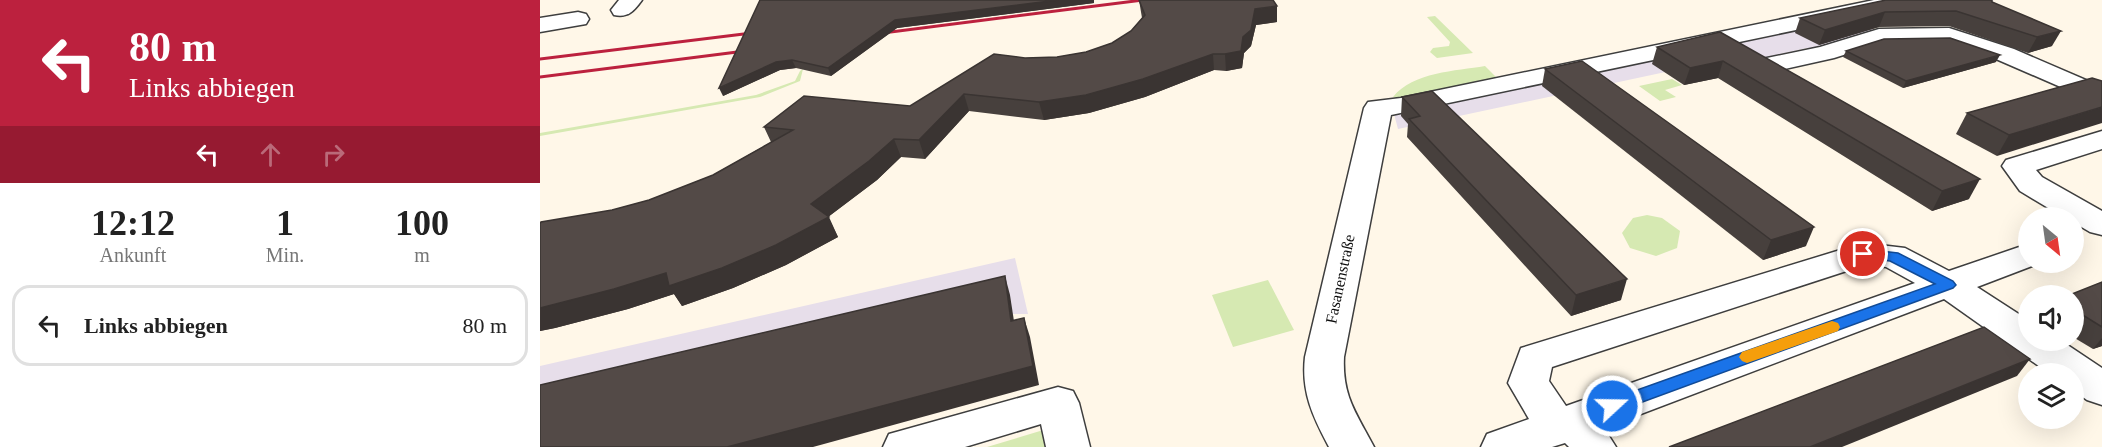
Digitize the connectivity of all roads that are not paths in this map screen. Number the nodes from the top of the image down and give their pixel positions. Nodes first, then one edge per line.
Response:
1 (1906, 0) edge
2 (578, 20) dead end
3 (540, 25) edge
4 (1771, 64) edge
5 (2102, 97) edge
6 (2102, 140) edge
7 (2102, 226) edge
8 (2084, 234) edge
9 (2018, 259) edge
10 (1948, 285) junction
11 (2018, 333) edge
12 (2045, 351) edge
13 (2102, 389) edge
14 (1575, 432) edge
15 (905, 447) edge
16 (1068, 447) edge
17 (1352, 447) edge
18 (1503, 447) edge

1 - 17 street, Fasanenstraße
2 - 3 street
4 - 5 street
6 - 7 street
7 - 8 street
9 - 10 street
10 - 11 street
10 - 14 street
10 - 14 street
12 - 13 street
14 - 18 street
15 - 16 street

